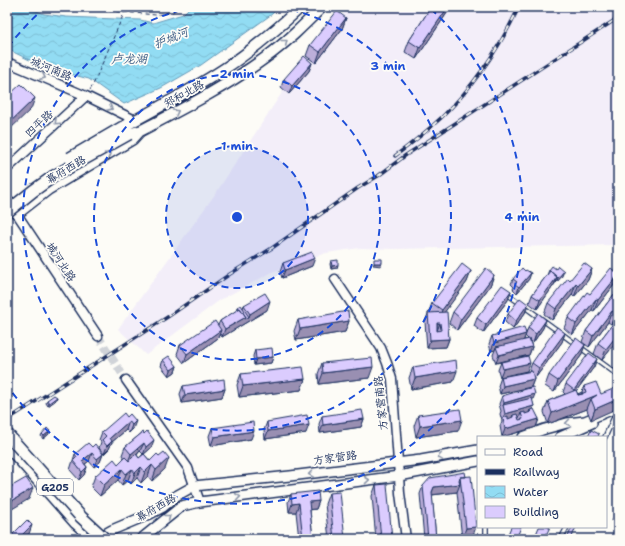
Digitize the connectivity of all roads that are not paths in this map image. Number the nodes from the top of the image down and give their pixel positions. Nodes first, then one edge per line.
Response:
1 (301, 7) edge
2 (322, 7) edge
3 (7, 62) edge
4 (86, 96) junction
5 (135, 120) junction
6 (142, 130) junction
7 (126, 131) junction
8 (7, 169) edge
9 (7, 199) edge
10 (7, 202) edge
11 (12, 213) edge
12 (335, 279) dead end
13 (501, 289) edge
14 (98, 336) tunnel mouth
15 (598, 351) edge
16 (594, 357) junction
17 (589, 363) edge
18 (618, 375) edge
19 (126, 380) tunnel mouth
20 (617, 410) edge
21 (7, 434) edge
22 (526, 436) edge
23 (562, 436) edge
24 (605, 436) edge
25 (7, 445) edge
26 (477, 450) edge
27 (477, 461) edge
28 (398, 463) junction
29 (400, 476) junction
30 (194, 486) junction
31 (200, 502) junction
32 (486, 528) edge
33 (567, 528) edge
34 (95, 539) edge
35 (105, 539) edge
36 (141, 539) edge
37 (406, 539) edge
38 (486, 539) edge
39 (562, 539) edge

1 - 5 main road, 郑和北路
6 -> 2 main road, 郑和北路
3 -> 4 street, 城河南路
4 -> 5 street, 城河南路
4 -> 8 street, 四平路
5 - 7 main road, 郑和北路
6 - 7 main road, 郑和北路
11 -> 6 street
7 - 10 highway, 幕府西路, bridge
7 - 11 highway, 幕府西路, bridge
9 - 11 street, 城河北路
11 - 14 street, 城河北路
12 - 28 street, 方家营南路
13 - 16 lane
15 - 16 lane
16 - 17 lane
16 - 18 lane
19 - 30 street
20 -> 22 main road
20 - 23 main road
20 - 24 lane
21 - 35 highway, G205, bridge
25 - 34 highway, G205
26 -> 28 main road, 方家营路
27 - 29 main road
28 - 29 street, 方家营南路
28 -> 30 main road, 方家营路
31 -> 29 main road
29 - 37 street, 方家营南路
30 - 31 street
30 - 34 main road, 幕府西路
36 -> 31 main road, 幕府西路
32 - 38 lane
33 - 39 lane

